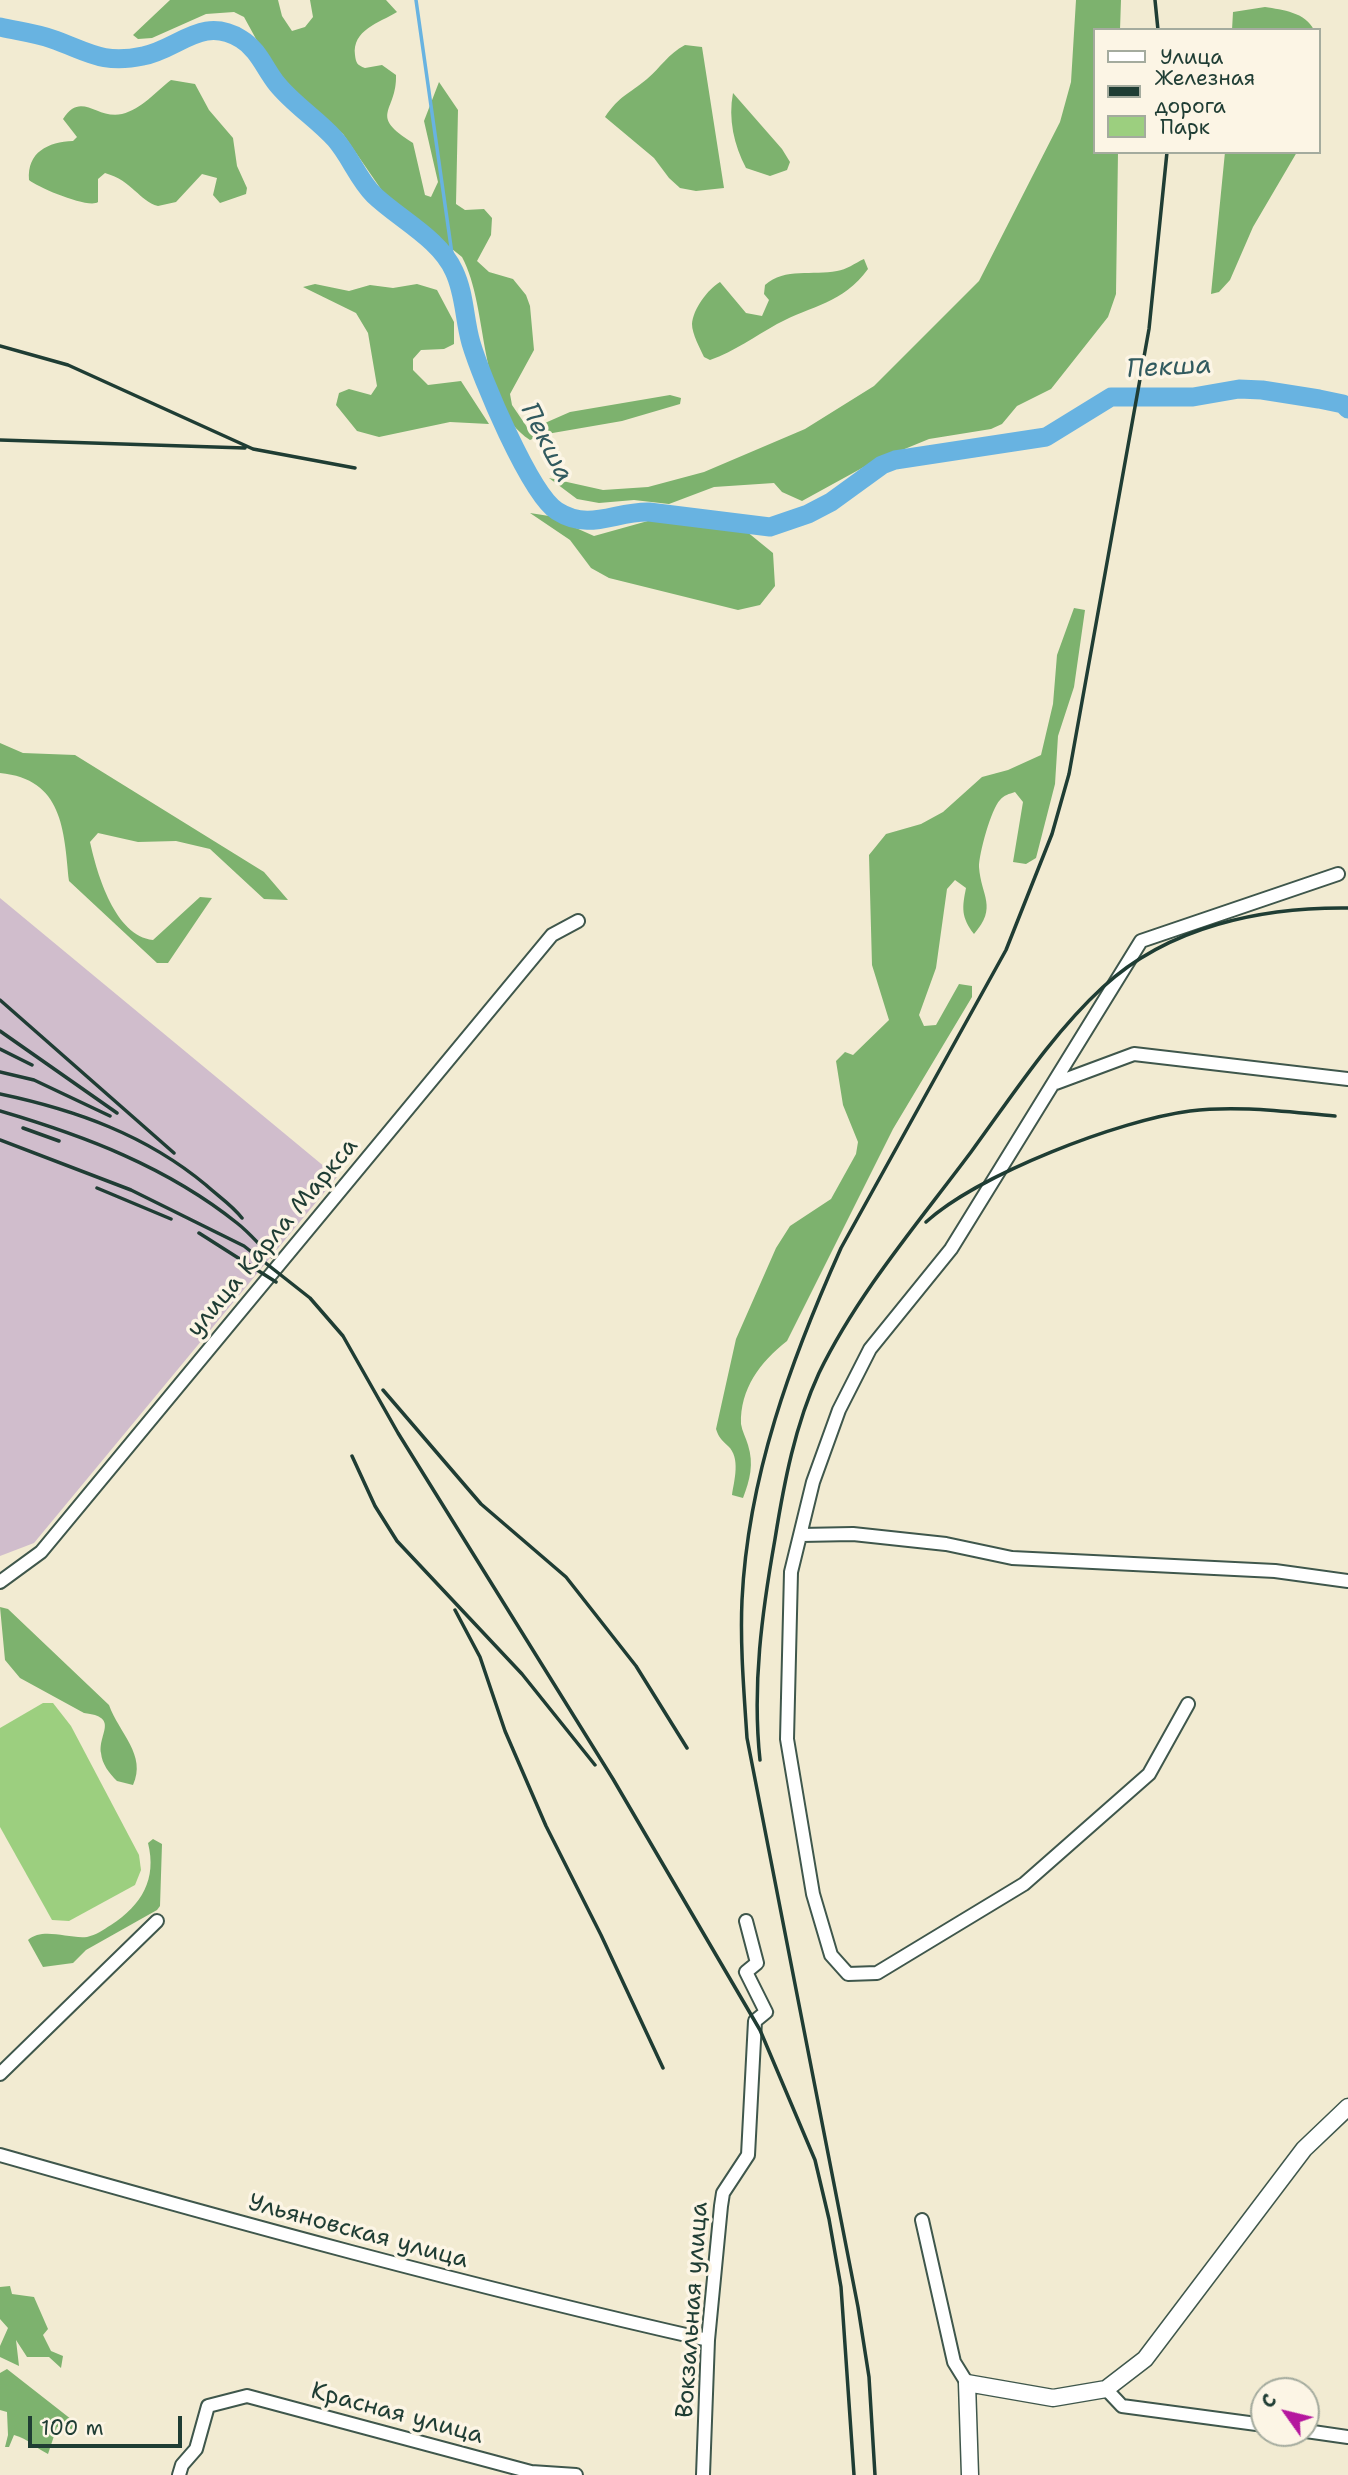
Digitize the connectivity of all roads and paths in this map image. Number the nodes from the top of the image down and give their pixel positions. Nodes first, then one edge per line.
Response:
1 (1338, 874) dead end
2 (578, 921) dead end
3 (1348, 1079) edge
4 (1056, 1083) junction
5 (801, 1535) junction
6 (1348, 1581) edge
7 (0, 1582) edge
8 (1188, 1704) dead end
9 (157, 1921) dead end
10 (746, 1921) dead end
11 (0, 2074) edge
12 (1348, 2107) edge
13 (0, 2155) edge
14 (922, 2220) dead end
15 (708, 2340) junction
16 (967, 2383) junction
17 (1105, 2389) junction
18 (1250, 2423) edge
19 (1320, 2433) edge
20 (1348, 2437) edge
21 (178, 2475) edge
22 (576, 2475) edge
23 (703, 2475) edge
24 (970, 2475) edge

1 - 4 street
2 - 7 street, улица Карла Маркса
3 - 4 street
4 - 5 street
5 - 6 street
5 - 8 street
9 - 11 street
10 - 15 street, Вокзальная улица
12 - 17 street
13 - 15 street, Ульяновская улица
14 - 16 street
15 - 23 street, Вокзальная улица
16 - 17 street
16 - 24 street
17 - 18 street
19 - 20 street
21 - 22 street, Красная улица

